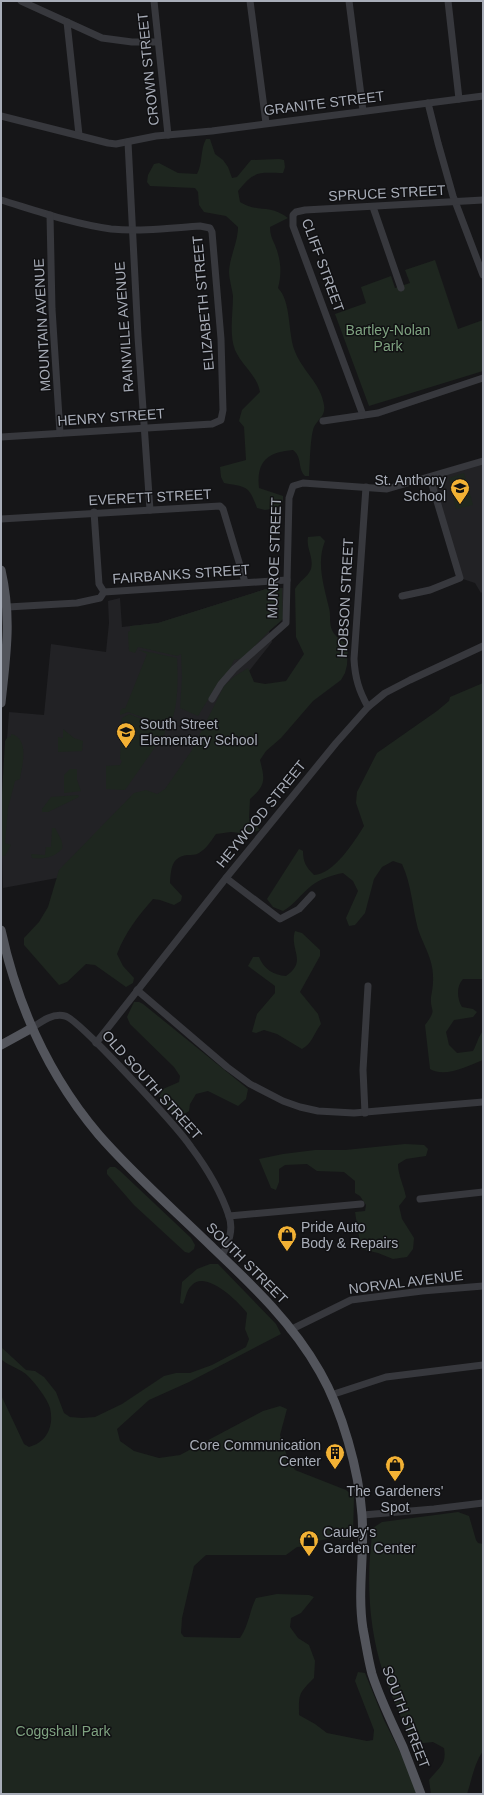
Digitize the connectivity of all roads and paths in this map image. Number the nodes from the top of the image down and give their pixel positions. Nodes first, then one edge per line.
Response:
1 (21, 1) edge
2 (154, 1) edge
3 (250, 1) edge
4 (349, 1) edge
5 (448, 1) edge
6 (67, 22) junction
7 (158, 42) junction
8 (483, 96) edge
9 (459, 99) junction
10 (428, 103) junction
11 (363, 111) junction
12 (1, 116) edge
13 (266, 123) junction
14 (79, 135) junction
15 (168, 135) junction
16 (128, 142) junction
17 (1, 200) edge
18 (483, 200) edge
19 (456, 202) junction
20 (373, 207) junction
21 (50, 214) junction
22 (293, 215) joint
23 (132, 230) junction
24 (483, 275) edge
25 (401, 288) dead end
26 (483, 378) edge
27 (363, 415) junction
28 (221, 420) joint
29 (323, 421) dead end
30 (144, 428) junction
31 (60, 433) junction
32 (1, 437) edge
33 (483, 461) edge
34 (430, 478) junction
35 (366, 487) junction
36 (150, 510) junction
37 (94, 512) junction
38 (1, 519) edge
39 (1, 570) edge
40 (287, 580) junction
41 (245, 582) junction
42 (104, 592) junction
43 (402, 596) dead end
44 (8, 607) junction
45 (483, 646) edge
46 (1, 699) edge
47 (212, 699) dead end
48 (1, 703) edge
49 (368, 707) junction
50 (226, 878) junction
51 (312, 895) dead end
52 (1, 930) edge
53 (368, 986) dead end
54 (137, 990) junction
55 (32, 1028) junction
56 (96, 1042) junction
57 (1, 1045) edge
58 (483, 1102) edge
59 (365, 1113) junction
60 (483, 1192) edge
61 (420, 1199) dead end
62 (360, 1204) dead end
63 (229, 1216) junction
64 (222, 1256) junction
65 (483, 1286) edge
66 (290, 1330) junction
67 (483, 1365) edge
68 (332, 1395) junction
69 (483, 1503) edge
70 (363, 1516) junction
71 (421, 1794) edge

1 - 6 street
2 - 7 street, CROWN STREET
3 - 13 street
4 - 11 street
5 - 9 street
6 - 7 street
6 - 14 street
7 - 15 street, CROWN STREET
8 - 9 street, GRANITE STREET
9 - 10 street, GRANITE STREET
10 - 11 street, GRANITE STREET
10 - 19 street
11 - 13 street, GRANITE STREET
12 - 14 street, GRANITE STREET
13 - 15 street, GRANITE STREET
14 - 16 street, GRANITE STREET
15 - 16 street, GRANITE STREET
16 - 23 street, RAINVILLE AVENUE
17 - 21 street, ELIZABETH STREET
18 - 19 street, SPRUCE STREET
19 - 20 street, SPRUCE STREET
19 - 24 street
20 - 22 street, SPRUCE STREET
20 - 25 street
21 - 23 street, ELIZABETH STREET
21 - 31 street, MOUNTAIN AVENUE
22 - 27 street, CLIFF STREET
23 - 28 street, ELIZABETH STREET
23 - 30 street, RAINVILLE AVENUE
26 - 27 street
27 - 29 street
28 - 30 street, HENRY STREET
30 - 31 street, HENRY STREET
30 - 36 street, RAINVILLE AVENUE
31 - 32 street, HENRY STREET
33 - 34 street
34 - 35 street
34 - 43 street
35 - 40 street, MUNROE STREET
35 - 49 street, HOBSON STREET
36 - 37 street, EVERETT STREET
36 - 41 street, EVERETT STREET
37 - 38 street, EVERETT STREET
37 - 42 street
39 - 44 main road
40 - 41 street, FAIRBANKS STREET
40 - 47 street, MUNROE STREET
41 - 42 street, FAIRBANKS STREET
42 - 44 street, FAIRBANKS STREET
44 - 46 main road
45 - 49 street, HEYWOOD STREET
46 - 48 main road
49 - 50 street, HEYWOOD STREET
50 - 51 street
50 - 54 street, HEYWOOD STREET
52 - 55 main road, SOUTH STREET
53 - 59 street
54 - 56 street, HEYWOOD STREET
54 - 59 street
55 - 56 street, OLD SOUTH STREET
55 - 57 main road
55 - 64 main road, SOUTH STREET
56 - 63 street, OLD SOUTH STREET
58 - 59 street
60 - 61 street
62 - 63 street
63 - 64 street, OLD SOUTH STREET
64 - 66 main road, SOUTH STREET
65 - 66 street, NORVAL AVENUE
66 - 68 main road, SOUTH STREET
67 - 68 street
68 - 70 main road, SOUTH STREET
69 - 70 street
70 - 71 main road, SOUTH STREET

